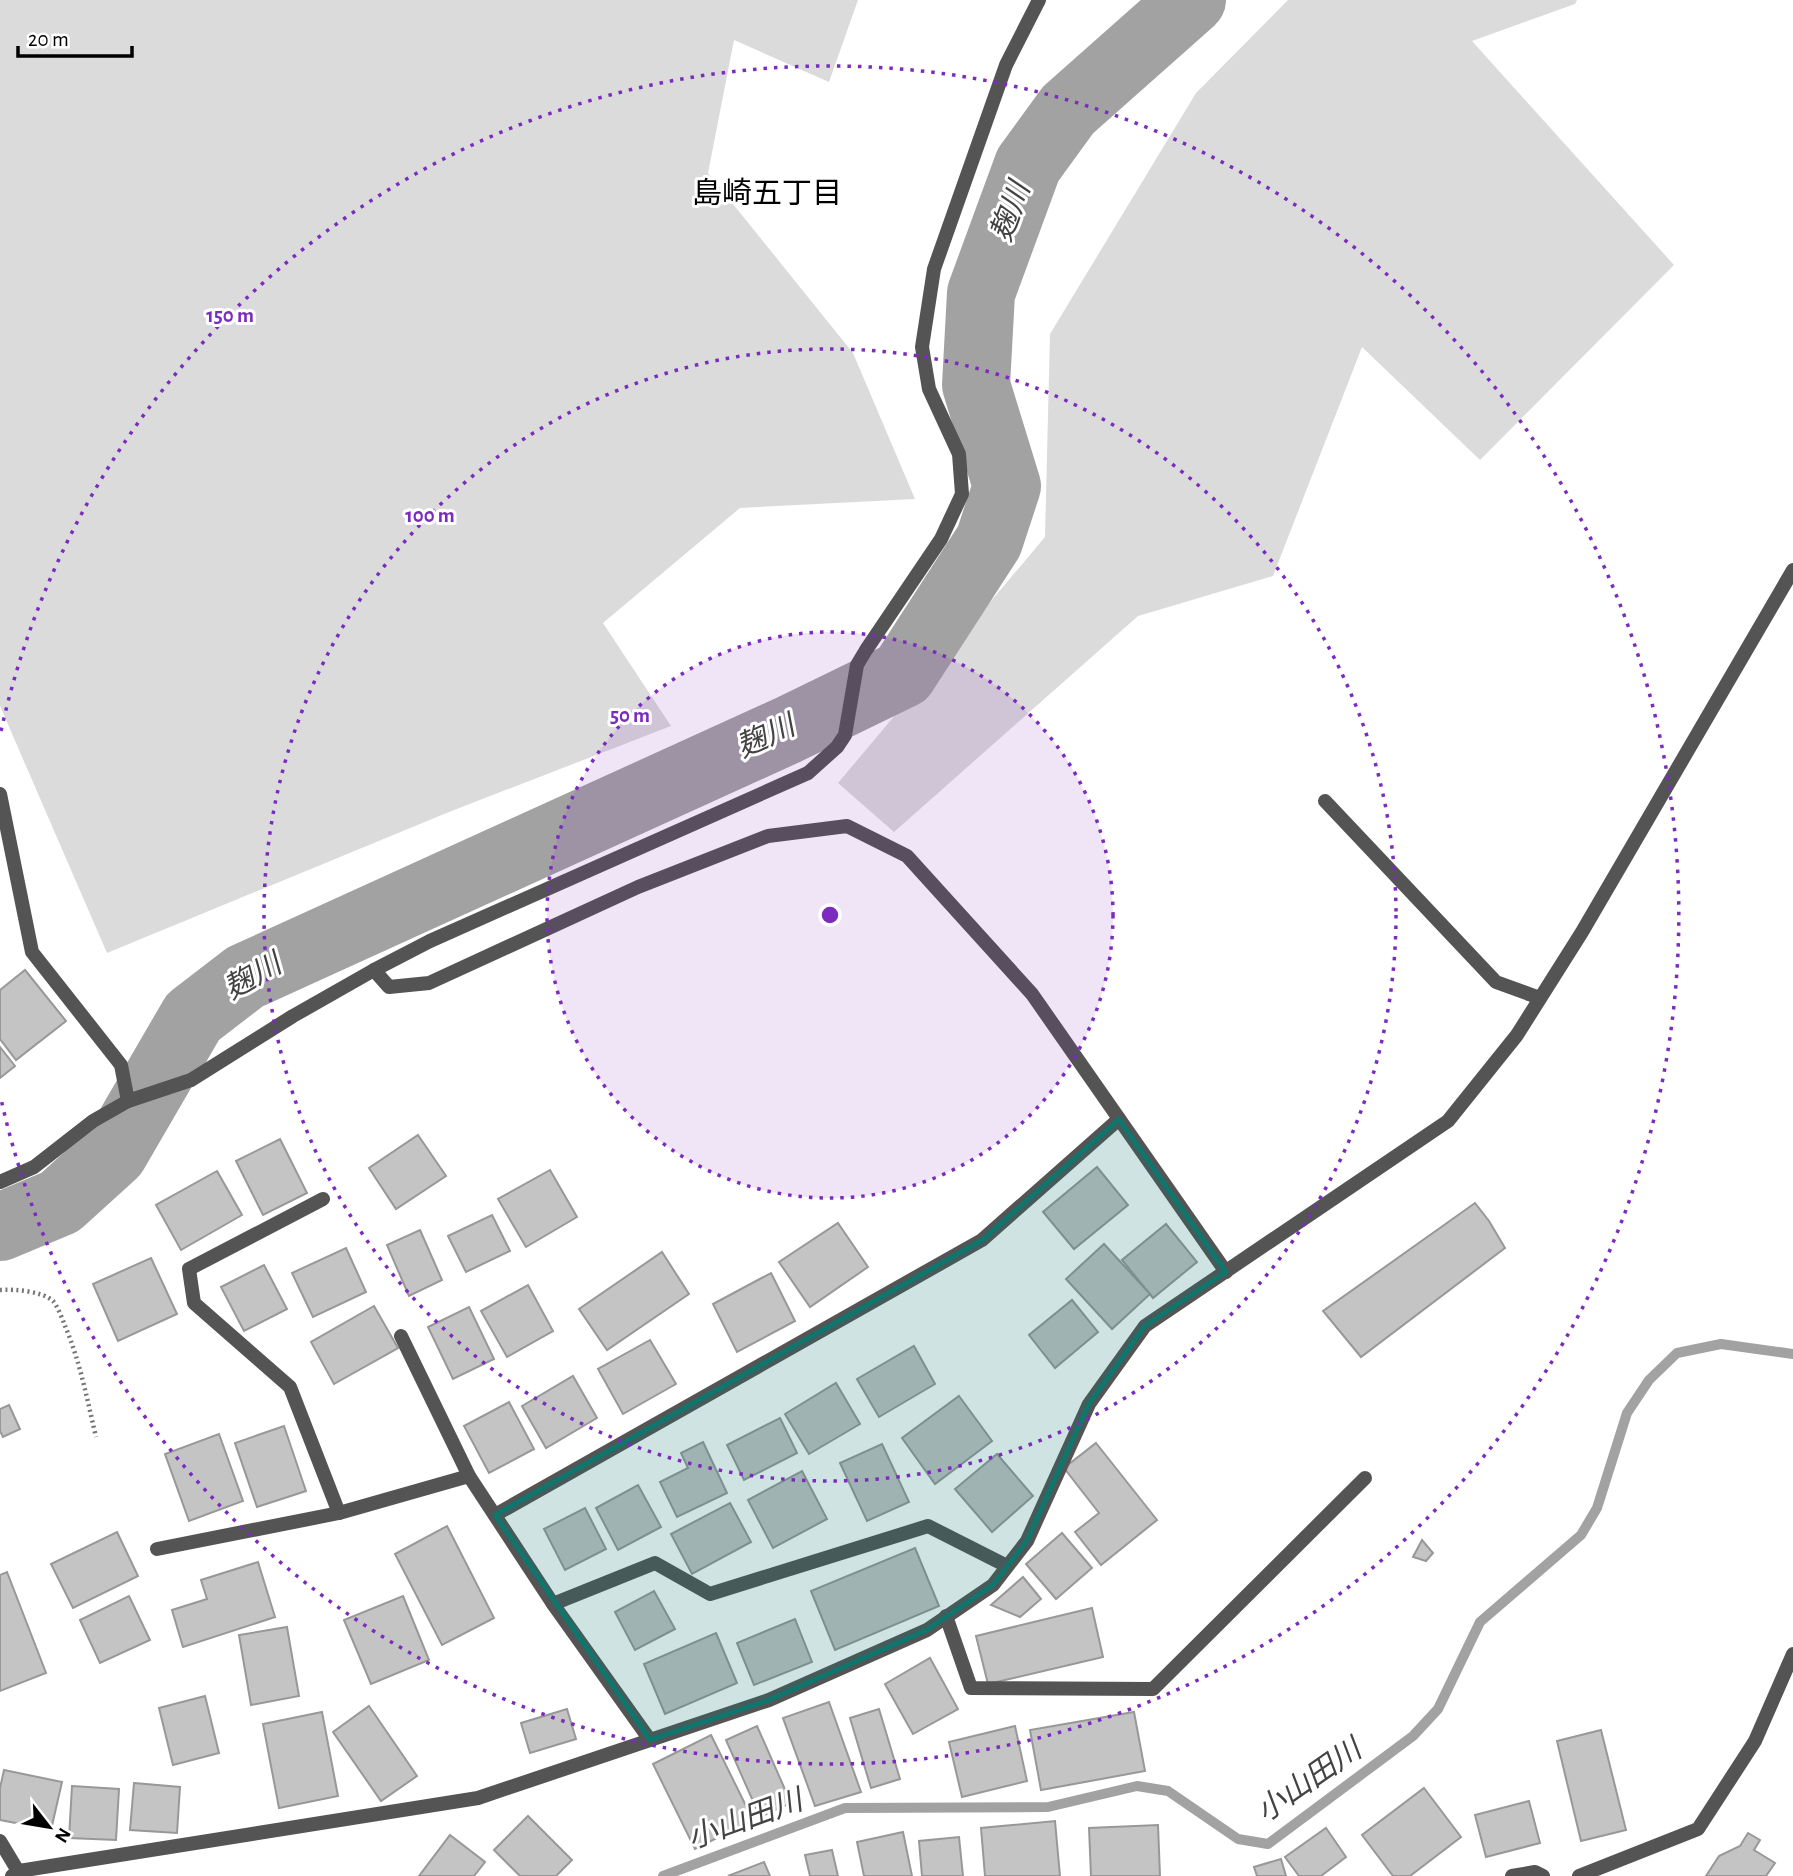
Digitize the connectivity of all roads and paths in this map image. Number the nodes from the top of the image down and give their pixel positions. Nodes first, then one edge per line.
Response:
1 (1039, 0) edge
2 (1793, 570) edge
3 (0, 794) edge
4 (1325, 801) dead end
5 (374, 970) junction
6 (1540, 998) junction
7 (128, 1101) junction
8 (1119, 1119) junction
9 (0, 1182) edge
10 (323, 1199) dead end
11 (1226, 1272) junction
12 (0, 1290) edge
13 (401, 1336) dead end
14 (96, 1437) dead end
15 (469, 1476) junction
16 (1365, 1478) dead end
17 (339, 1513) junction
18 (495, 1515) junction
19 (157, 1549) dead end
20 (1007, 1566) junction
21 (553, 1604) junction
22 (946, 1616) junction
23 (1793, 1654) edge
24 (650, 1740) junction
25 (0, 1841) edge
26 (18, 1874) edge
27 (1512, 1876) edge
28 (1543, 1876) edge
29 (1579, 1876) edge

1 - 5 street
2 - 6 street
3 - 7 street
4 - 6 street
5 - 7 street
5 - 8 street
6 - 11 street
7 - 9 street
8 - 11 street
8 - 18 street
10 - 17 street
11 - 20 street
12 - 14 path
13 - 15 street
15 - 17 street
15 - 18 street
16 - 22 street
17 - 19 street
18 - 21 street
20 - 21 street
20 - 22 street
21 - 24 street
22 - 24 street
23 - 29 street
24 - 26 street
25 - 26 street
27 - 28 street

